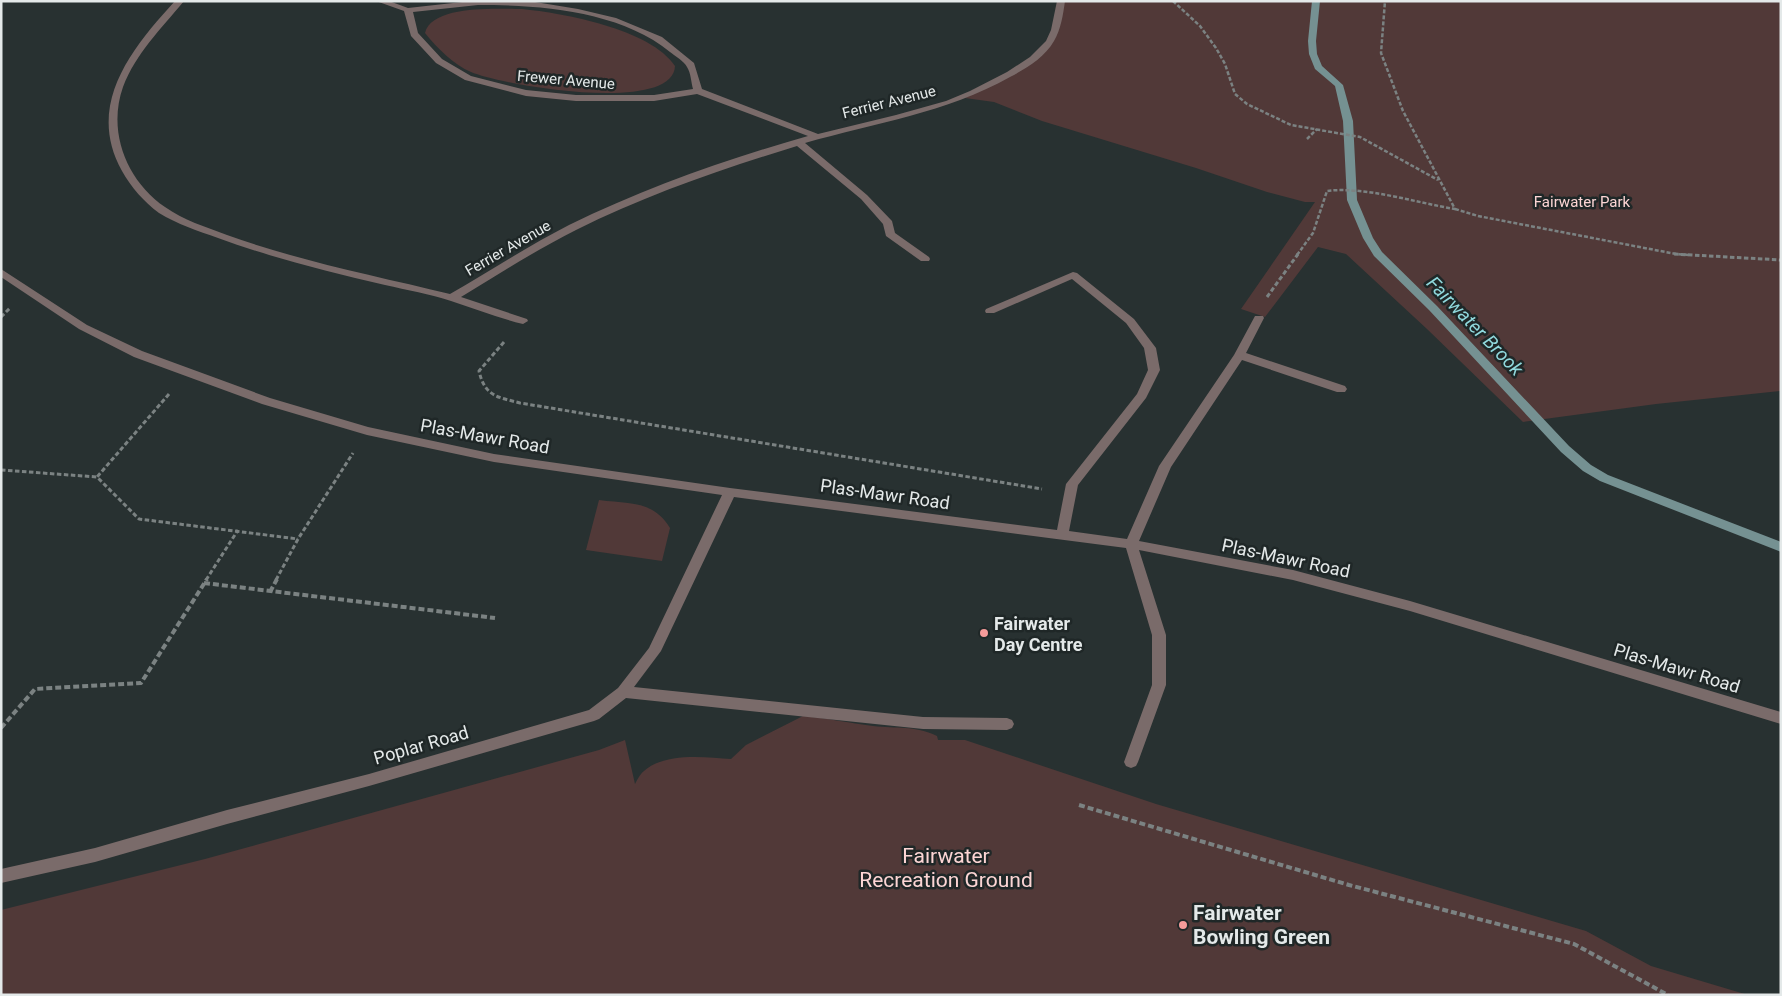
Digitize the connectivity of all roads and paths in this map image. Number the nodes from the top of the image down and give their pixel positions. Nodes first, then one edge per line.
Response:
1 (180, 1) edge
2 (380, 1) edge
3 (1061, 1) edge
4 (1174, 1) edge
5 (1385, 1) edge
6 (408, 10) junction
7 (698, 91) junction
8 (1317, 129) junction
9 (816, 136) junction
10 (1307, 139) dead end
11 (798, 142) junction
12 (1439, 180) junction
13 (1455, 210) junction
14 (925, 259) dead end
15 (1781, 260) edge
16 (1, 272) edge
17 (452, 298) junction
18 (990, 311) dead end
19 (1258, 318) joint
20 (523, 321) joint
21 (1239, 355) junction
22 (188, 373) junction
23 (1341, 389) dead end
24 (367, 431) junction
25 (1, 470) edge
26 (97, 477) junction
27 (730, 492) junction
28 (1068, 494) junction
29 (238, 530) junction
30 (1062, 535) junction
31 (298, 539) junction
32 (1131, 544) junction
33 (204, 583) junction
34 (270, 592) junction
35 (495, 618) dead end
36 (623, 692) junction
37 (1781, 718) edge
38 (1007, 724) dead end
39 (1, 728) edge
40 (1131, 762) dead end
41 (1079, 805) dead end
42 (1, 876) edge
43 (1668, 995) edge

1 - 17 street, Ferrier Avenue
2 - 6 street
3 - 9 street, Ferrier Avenue
4 - 8 path
5 - 12 path
6 - 7 street
6 - 7 street, Frewer Avenue
7 - 9 street, Frewer Avenue
8 - 10 path
8 - 12 path
9 - 11 street, Ferrier Avenue
11 - 14 street
11 - 17 street, Ferrier Avenue
12 - 13 path
13 - 15 path
13 - 19 path
16 - 22 street, Plas-Mawr Road
17 - 20 street
18 - 28 street
19 - 21 street
20 - 28 path
21 - 23 street
21 - 32 street
22 - 24 street, Plas-Mawr Road
22 - 26 path
24 - 27 street, Plas-Mawr Road
24 - 31 path
25 - 26 path
26 - 29 path
27 - 30 street, Plas-Mawr Road
27 - 36 street, Poplar Road
28 - 30 street
29 - 31 path
29 - 33 path
30 - 32 street, Plas-Mawr Road
31 - 34 path
32 - 37 street, Plas-Mawr Road
32 - 40 street
33 - 34 path
33 - 39 path
34 - 35 path
36 - 38 street
36 - 42 street, Poplar Road
41 - 43 path

